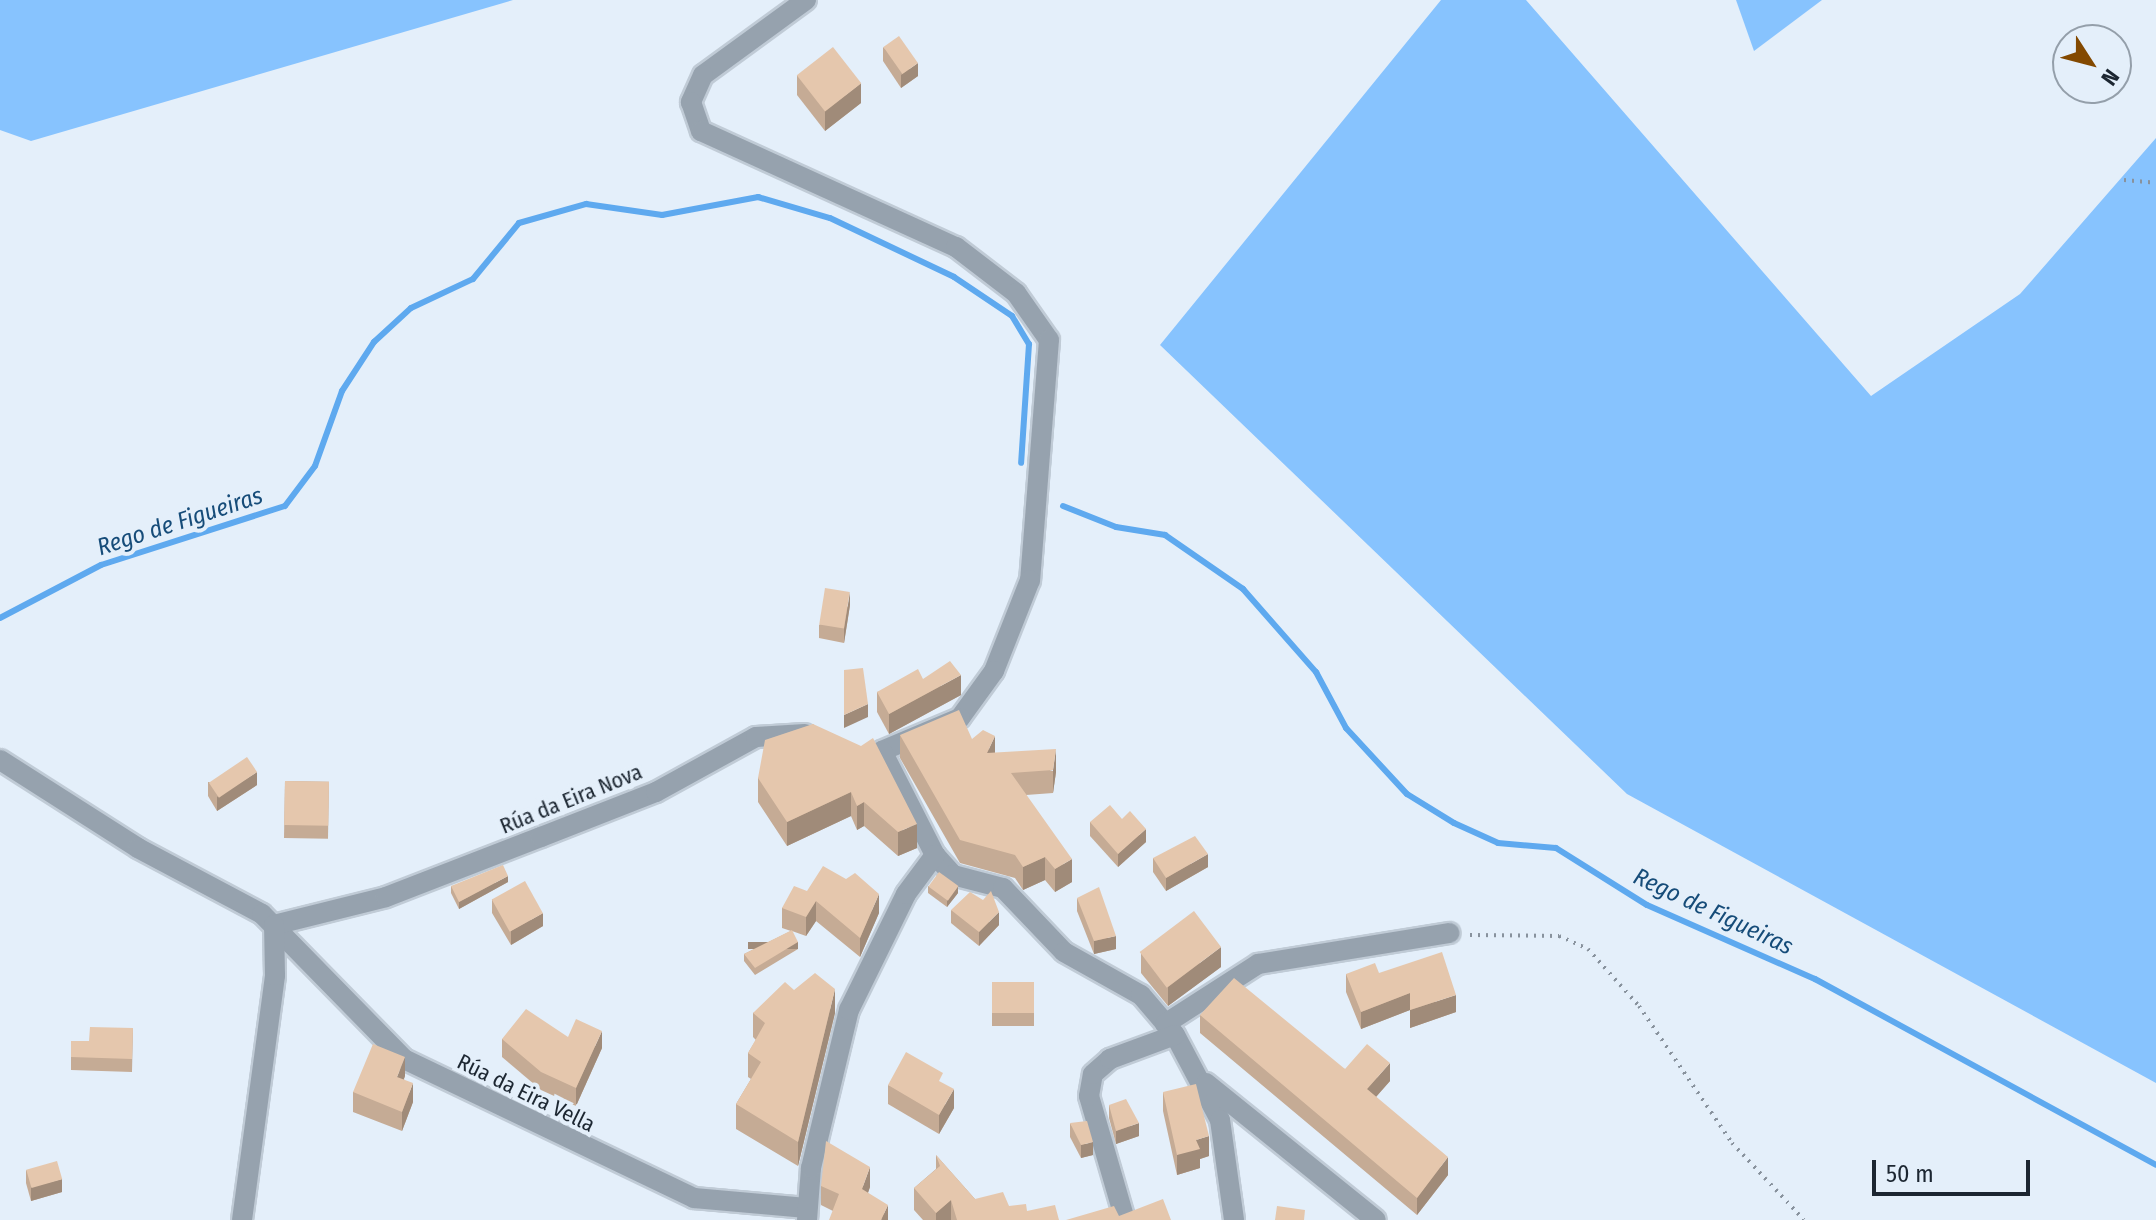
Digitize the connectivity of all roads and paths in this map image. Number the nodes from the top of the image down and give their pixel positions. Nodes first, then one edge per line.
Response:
1 (806, 0) edge
2 (2124, 180) dead end
3 (2156, 183) edge
4 (823, 737) edge
5 (859, 746) edge
6 (882, 751) junction
7 (0, 760) edge
8 (935, 855) junction
9 (274, 925) junction
10 (1450, 933) joint
11 (1170, 1029) junction
12 (1206, 1083) junction
13 (807, 1214) edge
14 (242, 1220) edge
15 (1125, 1220) edge
16 (1234, 1220) edge
17 (1376, 1220) edge
18 (1804, 1220) edge

1 - 6 street
2 - 3 path
4 - 9 street, Rúa da Eira Nova
5 - 6 street
6 - 8 street
7 - 9 street, Rúa da Eira Vella
8 - 11 street
8 - 13 street, Rúa da Eira Vella
9 - 13 street, Rúa da Eira Vella
9 - 14 street
10 - 11 street
10 - 18 path
11 - 12 street
11 - 15 street
12 - 16 street
12 - 17 street

